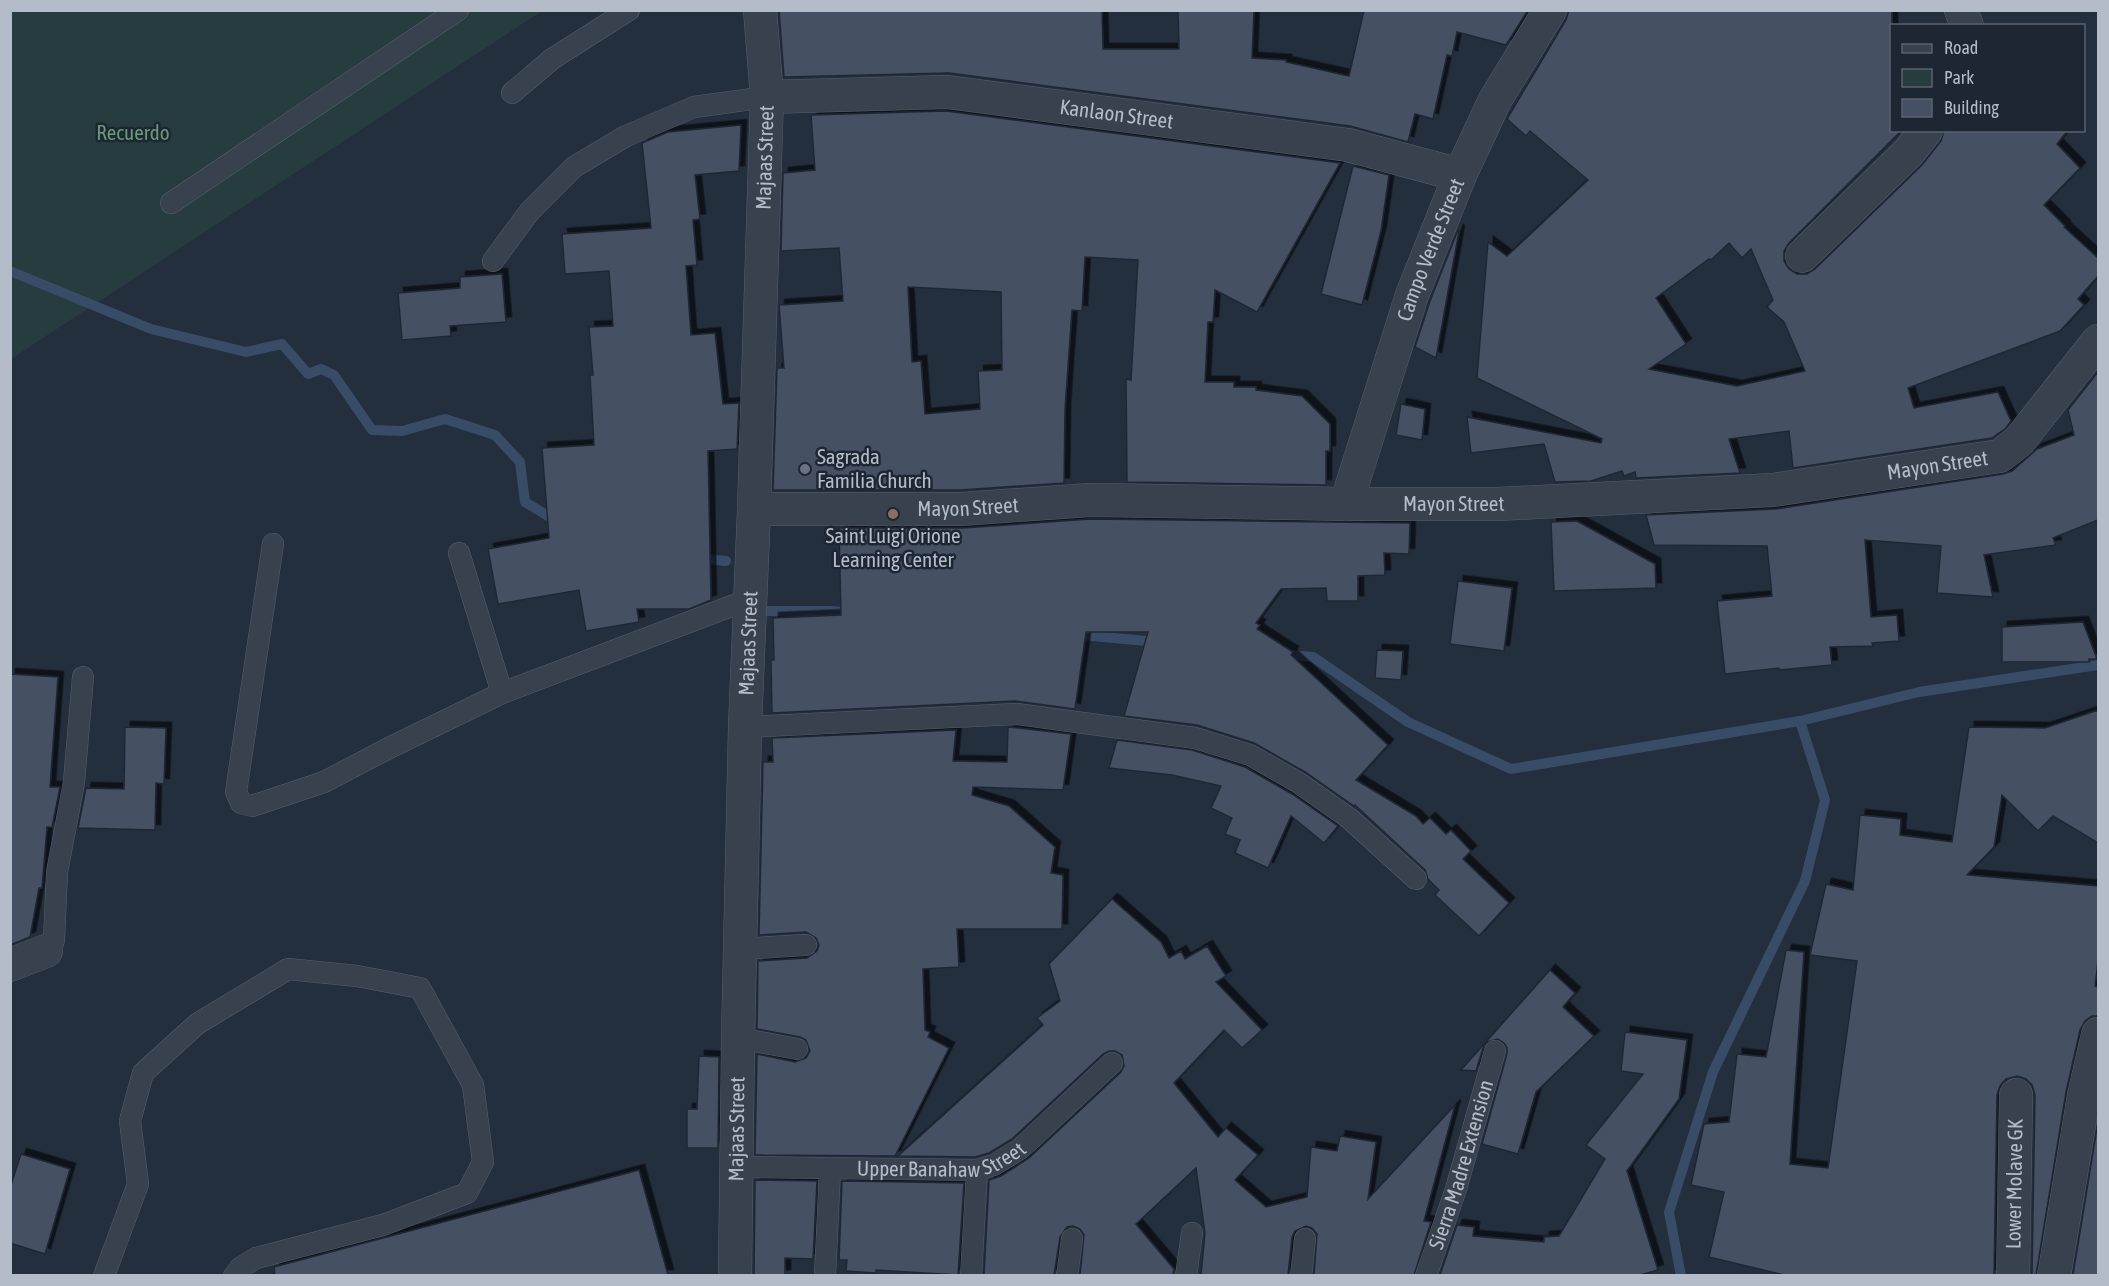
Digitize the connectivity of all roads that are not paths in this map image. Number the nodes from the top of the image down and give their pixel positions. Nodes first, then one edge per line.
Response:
1 (458, 10) edge
2 (629, 10) edge
3 (760, 10) edge
4 (1550, 10) edge
5 (512, 93) dead end
6 (767, 97) junction
7 (1924, 132) edge
8 (1460, 175) junction
9 (171, 203) dead end
10 (1802, 256) dead end
11 (493, 261) dead end
12 (2098, 341) edge
13 (1346, 504) junction
14 (754, 509) junction
15 (273, 544) dead end
16 (459, 553) dead end
17 (750, 599) junction
18 (83, 677) dead end
19 (502, 693) junction
20 (745, 727) junction
21 (1416, 879) dead end
22 (806, 945) dead end
23 (739, 949) junction
24 (46, 951) joint
25 (10, 965) edge
26 (738, 1038) junction
27 (797, 1049) dead end
28 (2097, 1050) edge
29 (1495, 1051) dead end
30 (1112, 1063) dead end
31 (2016, 1095) dead end
32 (735, 1167) junction
33 (830, 1168) junction
34 (977, 1170) junction
35 (1192, 1233) dead end
36 (1072, 1239) dead end
37 (1305, 1239) dead end
38 (104, 1275) edge
39 (234, 1275) edge
40 (735, 1275) edge
41 (830, 1275) edge
42 (971, 1275) edge
43 (1067, 1275) edge
44 (1186, 1275) edge
45 (1301, 1275) edge
46 (1426, 1275) edge
47 (2013, 1275) edge
48 (2054, 1275) edge

1 - 9 lane
2 - 5 lane
3 - 6 street, Majaas Street
4 - 8 street, Campo Verde Street
6 - 8 street, Kanlaon Street
6 - 11 lane
6 - 14 street, Majaas Street
7 - 10 street
8 - 13 street, Campo Verde Street
12 - 13 street, Mayon Street
13 - 14 street, Mayon Street
14 - 17 street, Majaas Street
15 - 19 lane
16 - 19 lane
17 - 19 lane
17 - 20 street, Majaas Street
18 - 24 lane
20 - 21 lane
20 - 23 street, Majaas Street
22 - 23 lane
23 - 26 street, Majaas Street
24 - 25 street
26 - 27 lane
26 - 32 street, Majaas Street
28 - 48 street
29 - 46 lane, Sierra Madre Extension
30 - 34 lane, Upper Banahaw Street
31 - 47 street, Lower Molave GK
32 - 33 lane, Upper Banahaw Street
32 - 40 street, Majaas Street
33 - 34 lane, Upper Banahaw Street
33 - 41 lane
34 - 42 lane
35 - 44 lane
36 - 43 lane
37 - 45 lane
38 - 39 lane

